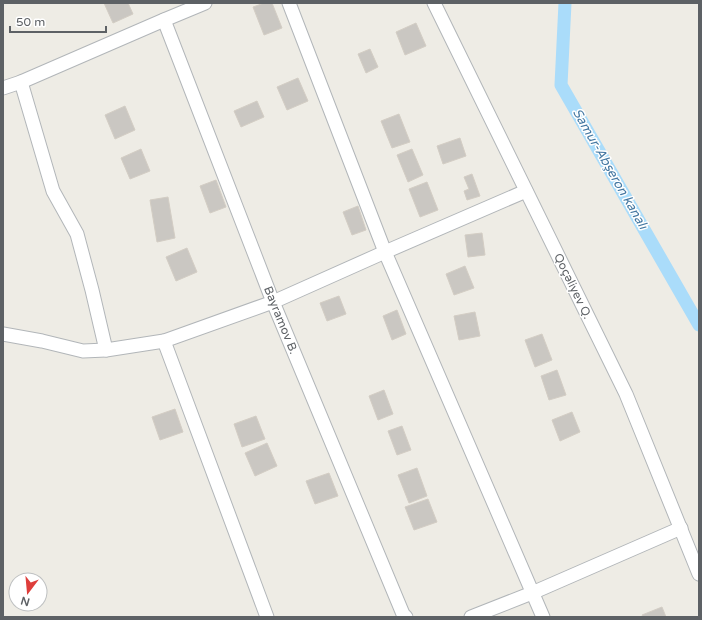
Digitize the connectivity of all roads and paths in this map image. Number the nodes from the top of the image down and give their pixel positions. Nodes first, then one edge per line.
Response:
1 (205, 3) edge
2 (289, 3) edge
3 (434, 3) edge
4 (164, 20) junction
5 (21, 82) junction
6 (3, 88) edge
7 (526, 191) junction
8 (385, 252) junction
9 (273, 302) junction
10 (3, 334) edge
11 (164, 341) junction
12 (106, 350) junction
13 (681, 528) junction
14 (699, 574) edge
15 (532, 593) junction
16 (267, 617) edge
17 (406, 617) edge
18 (471, 617) edge
19 (543, 617) edge

1 - 4 street
2 - 8 street
3 - 7 street, Qoçəliyev Q.
4 - 5 street
4 - 9 street, Bayramov B.
5 - 6 street
5 - 12 street
7 - 8 street
7 - 13 street, Qoçəliyev Q.
8 - 9 street
8 - 15 street
9 - 11 street
9 - 17 street, Bayramov B.
10 - 12 street
11 - 12 street
11 - 16 street
13 - 14 street, Qoçəliyev Q.
13 - 15 street
15 - 18 street
15 - 19 street

